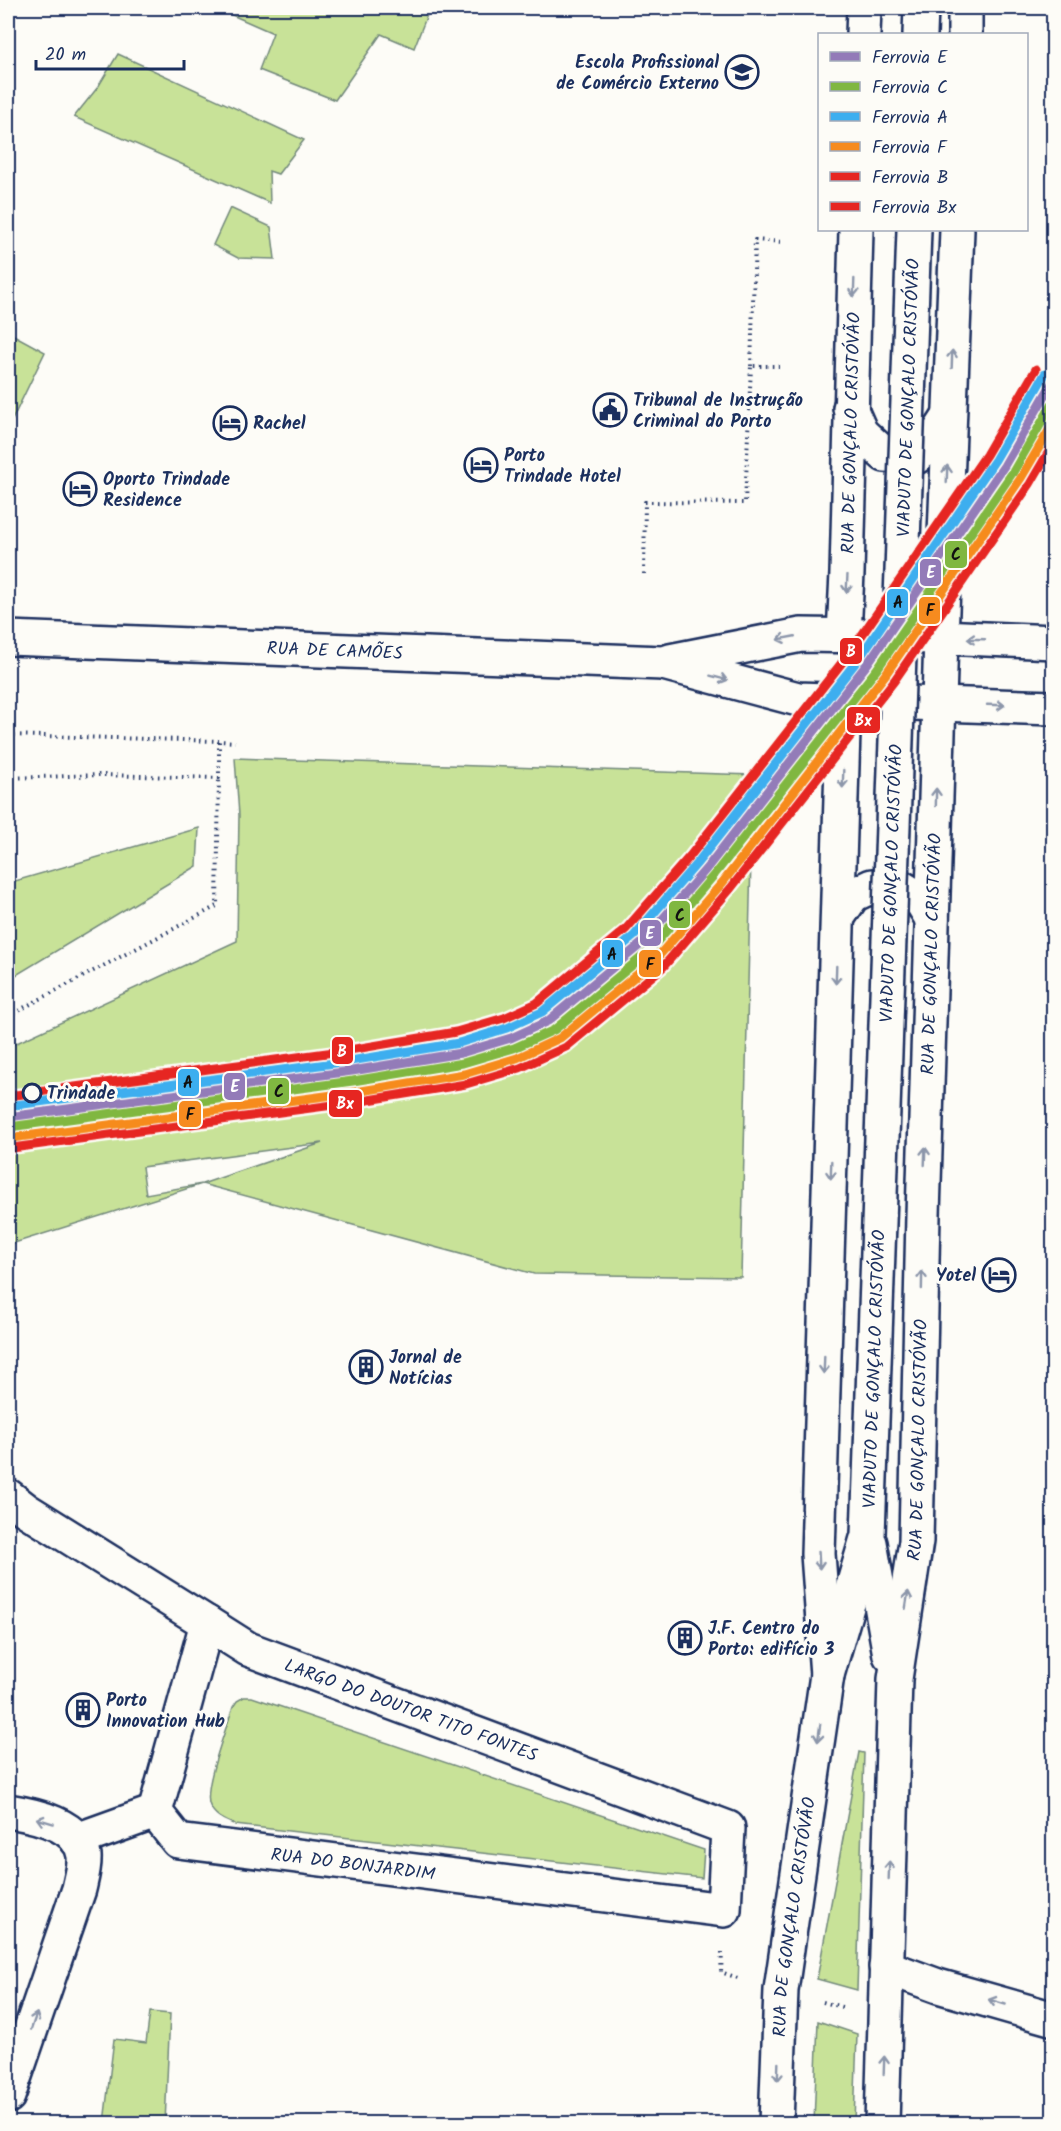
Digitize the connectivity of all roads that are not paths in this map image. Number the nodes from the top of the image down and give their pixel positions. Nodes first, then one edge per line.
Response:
1 (864, 8) edge
2 (921, 8) edge
3 (965, 8) edge
4 (863, 33) edge
5 (920, 33) edge
6 (965, 33) edge
7 (856, 231) edge
8 (914, 231) edge
9 (957, 231) edge
10 (850, 408) junction
11 (949, 417) junction
12 (844, 635) junction
13 (941, 637) junction
14 (8, 638) edge
15 (1053, 642) edge
16 (663, 663) junction
17 (844, 699) junction
18 (939, 704) junction
19 (1053, 708) edge
20 (838, 917) junction
21 (932, 919) junction
22 (8, 1496) edge
23 (868, 1535) junction
24 (207, 1623) junction
25 (827, 1675) junction
26 (895, 1679) junction
27 (8, 1811) edge
28 (155, 1812) junction
29 (77, 1840) junction
30 (724, 1910) joint
31 (886, 1967) junction
32 (1053, 2019) edge
33 (8, 2096) edge
34 (776, 2124) edge
35 (882, 2124) edge

1 - 4 main road
2 - 5 main road
3 - 6 main road
7 -> 10 main road, RUA DE GONÇALO CRISTÓVÃO
8 - 23 main road, VIADUTO DE GONÇALO CRISTÓVÃO, bridge
11 -> 9 main road, RUA DE GONÇALO CRISTÓVÃO
10 - 11 main road
10 -> 12 main road, RUA DE GONÇALO CRISTÓVÃO
13 -> 11 main road, RUA DE GONÇALO CRISTÓVÃO
12 - 13 main road, RUA DE CAMÕES
12 -> 16 main road, RUA DE CAMÕES
15 -> 13 main road, RUA DE CAMÕES
13 - 18 main road, RUA DE GONÇALO CRISTÓVÃO
14 - 16 main road, RUA DE CAMÕES
16 -> 17 main road, RUA DE CAMÕES
17 - 18 main road, RUA DE CAMÕES
17 -> 20 main road, RUA DE GONÇALO CRISTÓVÃO
18 -> 19 main road, RUA DE CAMÕES
21 -> 18 main road, RUA DE GONÇALO CRISTÓVÃO
20 - 21 main road
20 -> 25 main road, RUA DE GONÇALO CRISTÓVÃO
26 -> 21 main road, RUA DE GONÇALO CRISTÓVÃO
22 - 24 main road
23 - 25 main road, RUA DE GONÇALO CRISTÓVÃO
23 - 26 main road, RUA DE GONÇALO CRISTÓVÃO
24 - 28 main road
24 - 30 main road, LARGO DO DOUTOR TITO FONTES
25 -> 34 main road, RUA DE GONÇALO CRISTÓVÃO
31 -> 26 main road, RUA DE GONÇALO CRISTÓVÃO
29 -> 27 main road
28 - 29 main road
28 - 30 main road, RUA DO BONJARDIM
33 -> 29 main road
32 -> 31 main road
35 -> 31 main road, RUA DE GONÇALO CRISTÓVÃO

